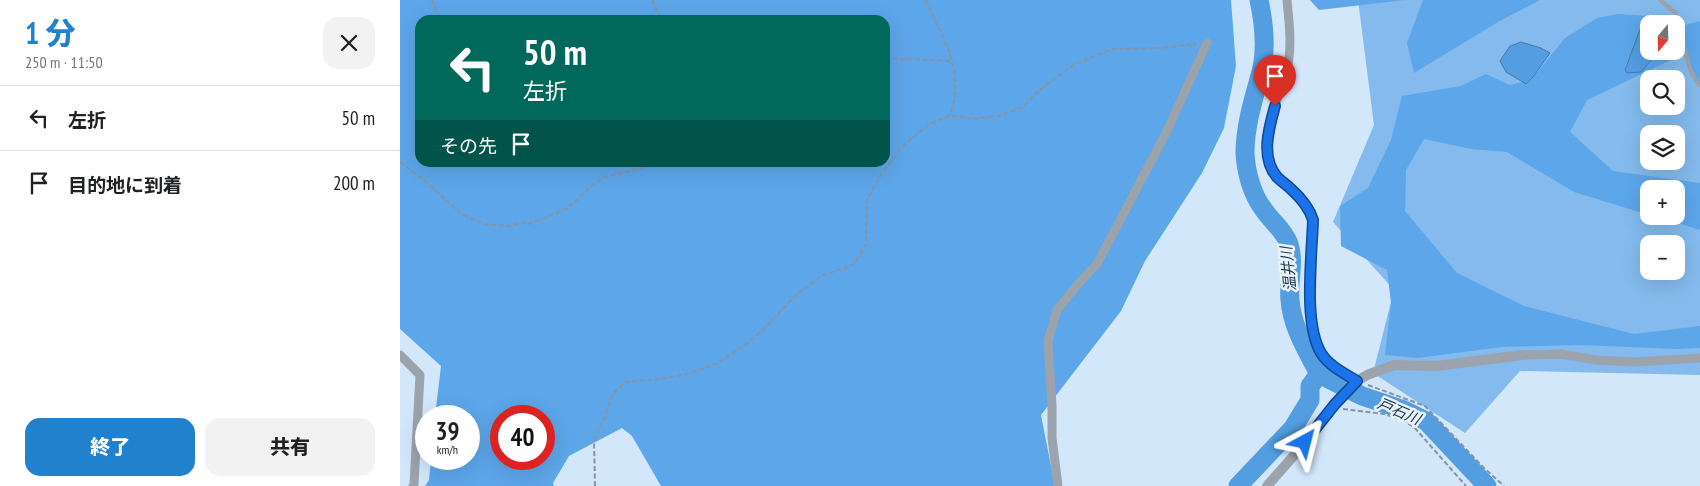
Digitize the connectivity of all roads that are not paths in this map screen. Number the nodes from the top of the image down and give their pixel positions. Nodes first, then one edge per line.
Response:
1 (1287, 0) edge
2 (1660, 0) edge
3 (1676, 15) edge
4 (1207, 43) road end
5 (1685, 54) edge
6 (1700, 85) edge
7 (400, 355) edge
8 (1522, 355) joint
9 (1700, 358) edge
10 (1357, 381) junction
11 (413, 486) edge
12 (1058, 486) edge
13 (1267, 486) edge

1 - 10 street
2 - 3 lane
4 - 12 street
5 - 6 lane
7 - 11 street
8 - 9 street
8 - 10 street
10 - 13 street

